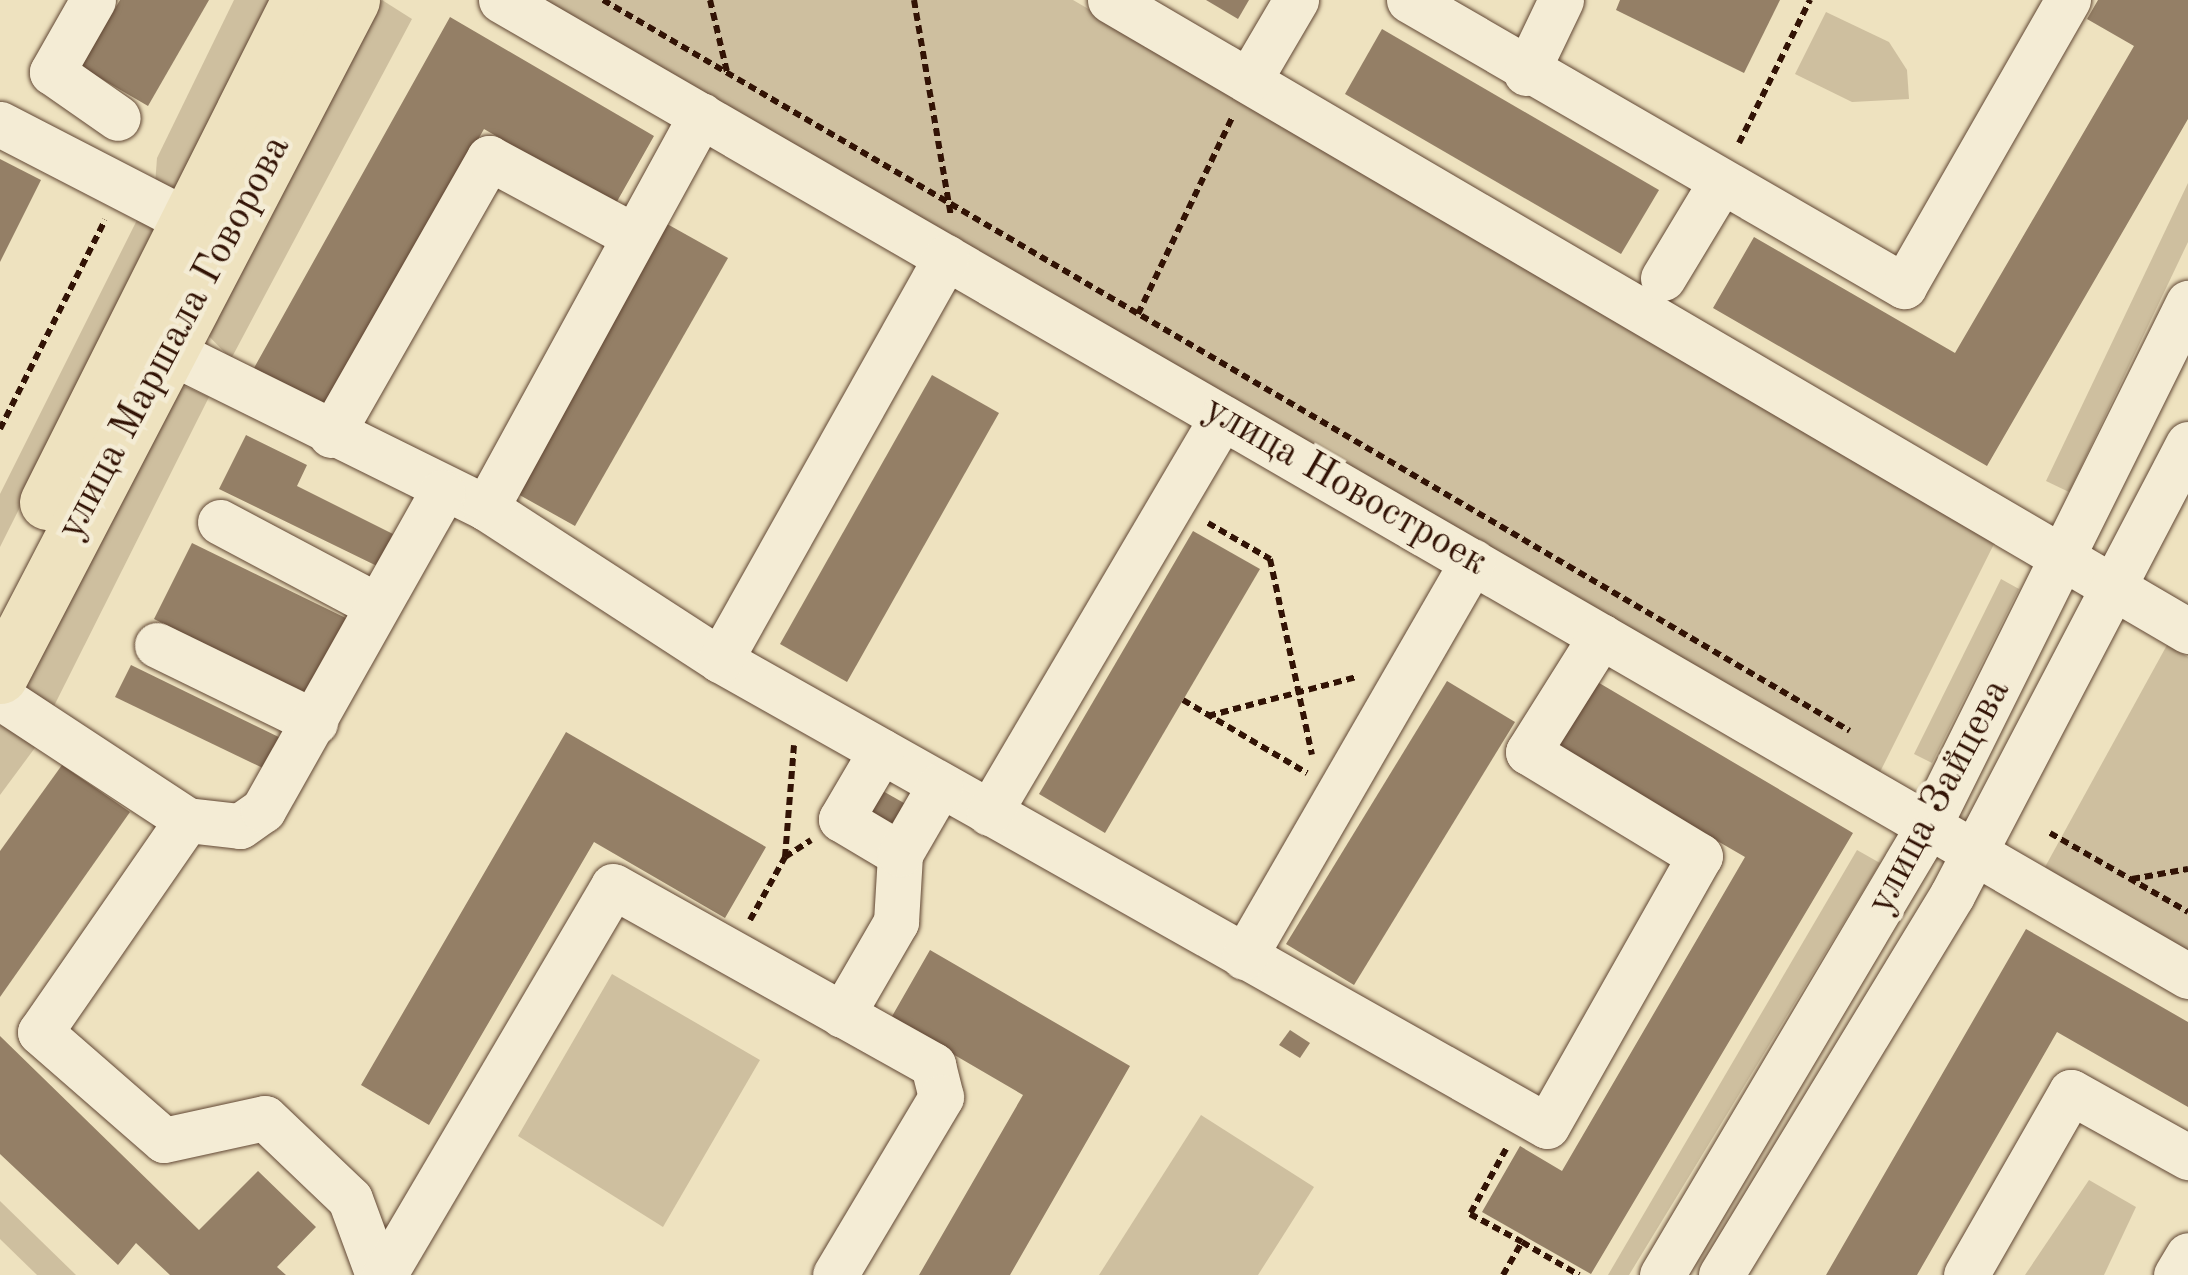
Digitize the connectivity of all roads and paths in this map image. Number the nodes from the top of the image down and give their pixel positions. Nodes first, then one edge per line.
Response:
1 (93, 0) edge
2 (299, 0) edge
3 (352, 0) edge
4 (501, 0) edge
5 (602, 0) edge
6 (710, 0) edge
7 (914, 0) edge
8 (1110, 0) edge
9 (1296, 0) edge
10 (1409, 0) edge
11 (1561, 0) edge
12 (1810, 0) edge
13 (2068, 0) edge
14 (727, 72) junction
15 (1526, 73) junction
16 (1244, 92) junction
17 (710, 100) junction
18 (118, 118) dead end
19 (0, 124) edge
20 (122, 185) junction
21 (1719, 185) junction
22 (950, 200) junction
23 (188, 220) junction
24 (630, 234) junction
25 (950, 242) junction
26 (1663, 278) dead end
27 (2188, 303) edge
28 (1139, 311) junction
29 (1133, 323) dead end
30 (167, 350) junction
31 (1222, 417) junction
32 (0, 430) edge
33 (330, 435) junction
34 (2188, 444) edge
35 (442, 492) junction
36 (1172, 502) junction
37 (486, 508) junction
38 (220, 522) dead end
39 (2064, 558) junction
40 (1472, 561) junction
41 (2117, 590) junction
42 (0, 594) edge
43 (376, 605) junction
44 (2188, 631) edge
45 (1601, 636) junction
46 (158, 645) dead end
47 (720, 660) junction
48 (1414, 663) junction
49 (0, 676) edge
50 (1298, 692) junction
51 (0, 697) edge
52 (1183, 700) dead end
53 (798, 704) junction
54 (1208, 716) junction
55 (314, 722) junction
56 (1857, 748) dead end
57 (880, 751) junction
58 (940, 785) junction
59 (990, 813) junction
60 (841, 819) junction
61 (187, 820) junction
62 (1929, 825) junction
63 (2050, 833) dead end
64 (1976, 852) junction
65 (900, 854) junction
66 (786, 857) junction
67 (2188, 870) edge
68 (2131, 879) junction
69 (2188, 912) edge
70 (731, 953) junction
71 (1244, 957) junction
72 (2188, 976) edge
73 (842, 1015) junction
74 (1526, 1114) junction
75 (2188, 1157) edge
76 (1522, 1242) junction
77 (2188, 1256) edge
78 (381, 1275) edge
79 (834, 1275) edge
80 (1502, 1275) edge
81 (1579, 1275) edge
82 (1662, 1275) edge
83 (1721, 1275) edge
84 (1966, 1275) edge
85 (2176, 1275) edge

1 - 18 street
2 - 23 main road, улица Маршала Говорова
3 - 30 main road, улица Маршала Говорова
4 - 17 street, улица Новостроек
5 - 14 path
6 - 14 path
7 - 22 path
8 - 16 street
9 - 16 street
10 - 15 street
11 - 15 street
12 - 21 path
13 - 21 street
14 - 17 path
14 - 22 path
15 - 21 street
16 - 28 path
16 - 39 street
17 - 24 street
17 - 25 street, улица Новостроек
19 - 20 street
20 - 23 street
20 - 32 path
21 - 26 street
22 - 25 path
22 - 28 path
23 - 42 main road, улица Маршала Говорова
24 - 33 street
24 - 37 street
25 - 31 street, улица Новостроек
25 - 47 street
27 - 39 street, улица Зайцева
28 - 29 path
28 - 56 path
30 - 33 street
30 - 49 main road, улица Маршала Говорова
31 - 36 street
31 - 40 street, улица Новостроек
33 - 35 street
34 - 41 street, улица Зайцева
35 - 37 street
35 - 43 street
36 - 50 path
36 - 59 street
37 - 47 street
38 - 43 street
39 - 41 street
39 - 62 street, улица Зайцева
40 - 45 street, улица Новостроек
40 - 48 street
41 - 44 street
41 - 64 street, улица Зайцева
43 - 55 street
45 - 62 street, улица Новостроек
45 - 74 street
46 - 55 street
47 - 53 street
48 - 50 path
48 - 71 street
50 - 54 path
50 - 54 path
51 - 61 street
52 - 54 path
53 - 57 street
53 - 66 path
55 - 61 street
57 - 58 street
57 - 60 street
58 - 59 street
58 - 65 street
59 - 71 street
60 - 65 street
60 - 66 path
61 - 78 street
62 - 64 street, улица Новостроек
62 - 82 street, улица Зайцева
63 - 68 path
64 - 72 street, улица Новостроек
64 - 83 street, улица Зайцева
65 - 73 street
66 - 70 path
67 - 68 path
68 - 69 path
70 - 73 street
70 - 78 street
71 - 74 street
73 - 79 street
74 - 76 path
75 - 84 street
76 - 80 path
76 - 81 path
77 - 85 street

